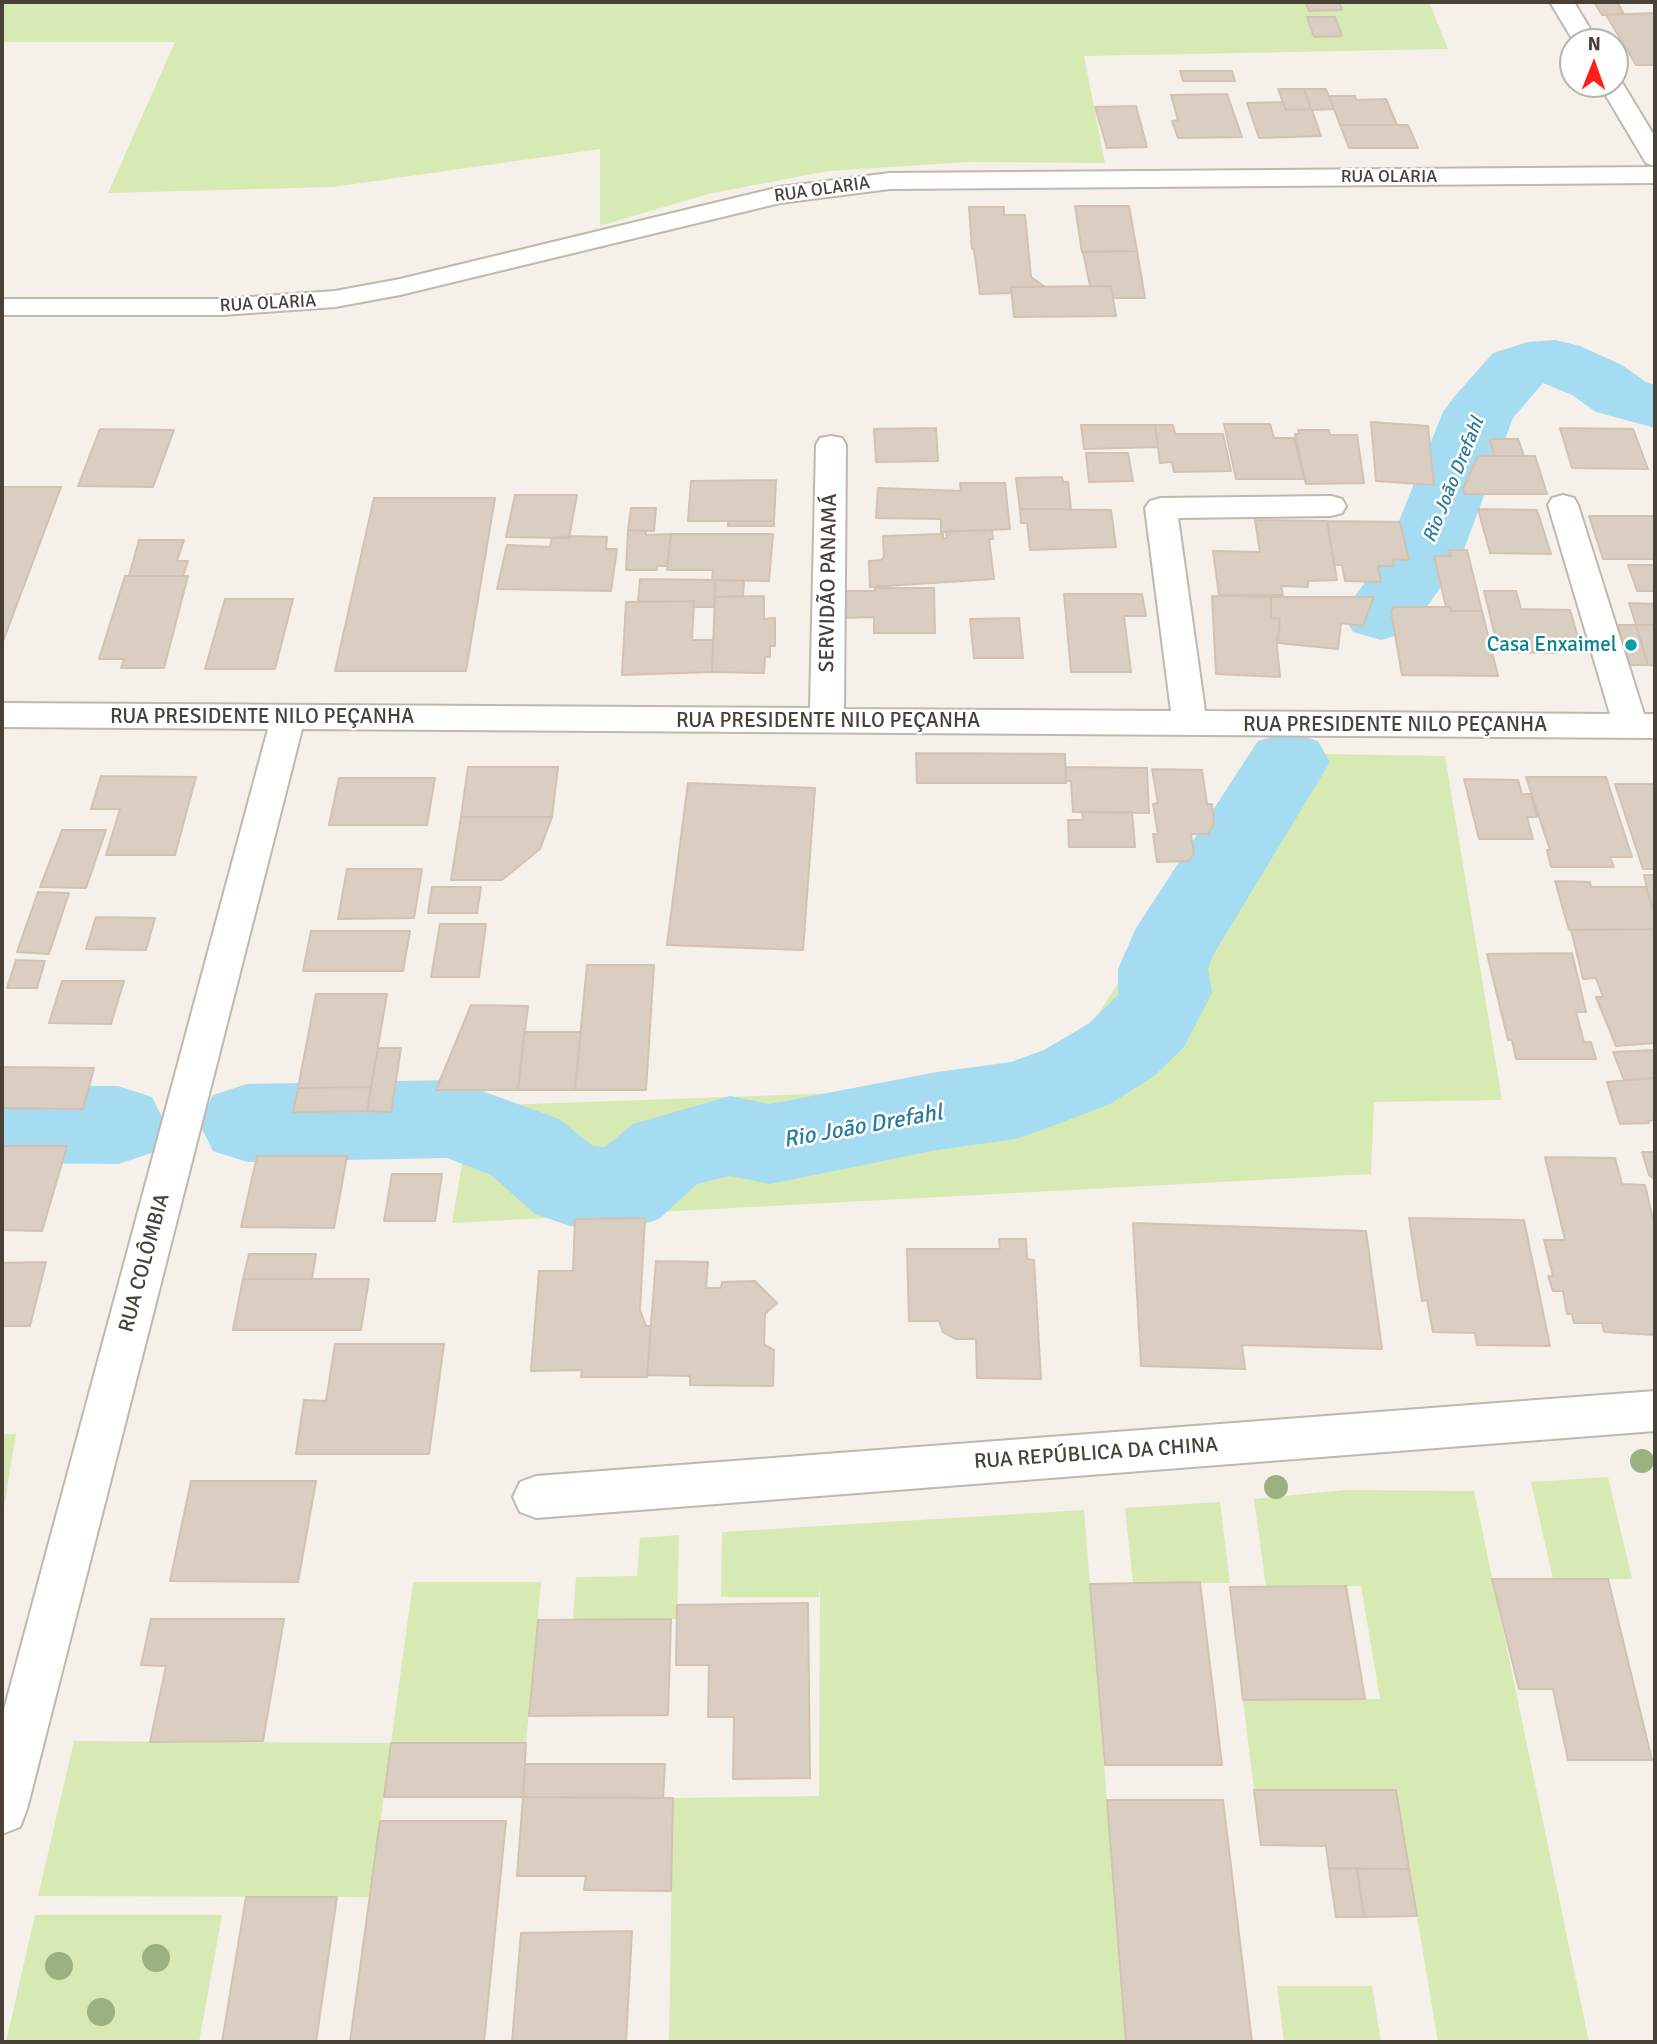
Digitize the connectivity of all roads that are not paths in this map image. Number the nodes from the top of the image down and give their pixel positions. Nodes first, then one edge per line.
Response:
1 (1562, 2) edge
2 (1578, 28) edge
3 (1619, 98) edge
4 (1655, 158) edge
5 (1655, 175) edge
6 (2, 307) edge
7 (831, 444) dead end
8 (1563, 505) dead end
9 (1331, 506) dead end
10 (2, 715) edge
11 (288, 717) junction
12 (827, 721) junction
13 (1190, 723) junction
14 (1643, 726) edge
15 (1655, 1411) edge
16 (536, 1497) dead end
17 (2, 1809) edge

1 - 2 street
3 - 4 street
5 - 6 street, RUA OLARIA
7 - 12 street, SERVIDÃO PANAMÁ
8 - 14 street
9 - 13 street
10 - 11 street, RUA PRESIDENTE NILO PEÇANHA
11 - 12 street, RUA PRESIDENTE NILO PEÇANHA
11 - 17 street, RUA COLÔMBIA
12 - 13 street, RUA PRESIDENTE NILO PEÇANHA
13 - 14 street, RUA PRESIDENTE NILO PEÇANHA
15 - 16 street, RUA REPÚBLICA DA CHINA

